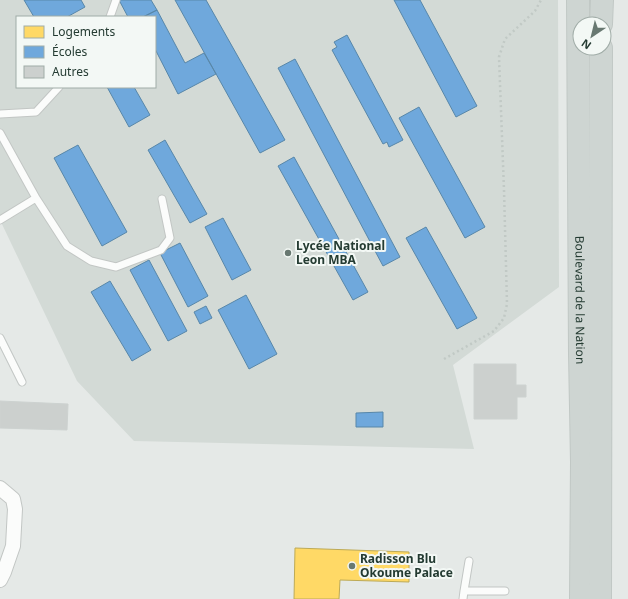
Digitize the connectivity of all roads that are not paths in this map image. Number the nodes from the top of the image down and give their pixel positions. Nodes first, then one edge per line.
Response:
1 (116, 0) edge
2 (578, 0) edge
3 (602, 0) edge
4 (110, 16) edge
5 (601, 16) edge
6 (601, 56) edge
7 (58, 88) edge
8 (0, 114) edge
9 (0, 133) edge
10 (36, 198) junction
11 (162, 199) dead end
12 (0, 220) edge
13 (0, 338) edge
14 (22, 382) dead end
15 (0, 488) edge
16 (469, 561) dead end
17 (0, 580) edge
18 (464, 591) junction
19 (505, 591) dead end
20 (463, 599) edge
21 (581, 599) edge
22 (600, 599) edge

1 - 4 lane
2 - 21 main road, Boulevard de la Nation
3 - 5 main road
6 - 22 main road, Boulevard de la Nation
7 - 8 lane
9 - 10 lane
10 - 11 lane
10 - 12 lane
13 - 14 lane
15 - 17 street
16 - 18 lane
18 - 19 lane
18 - 20 lane

